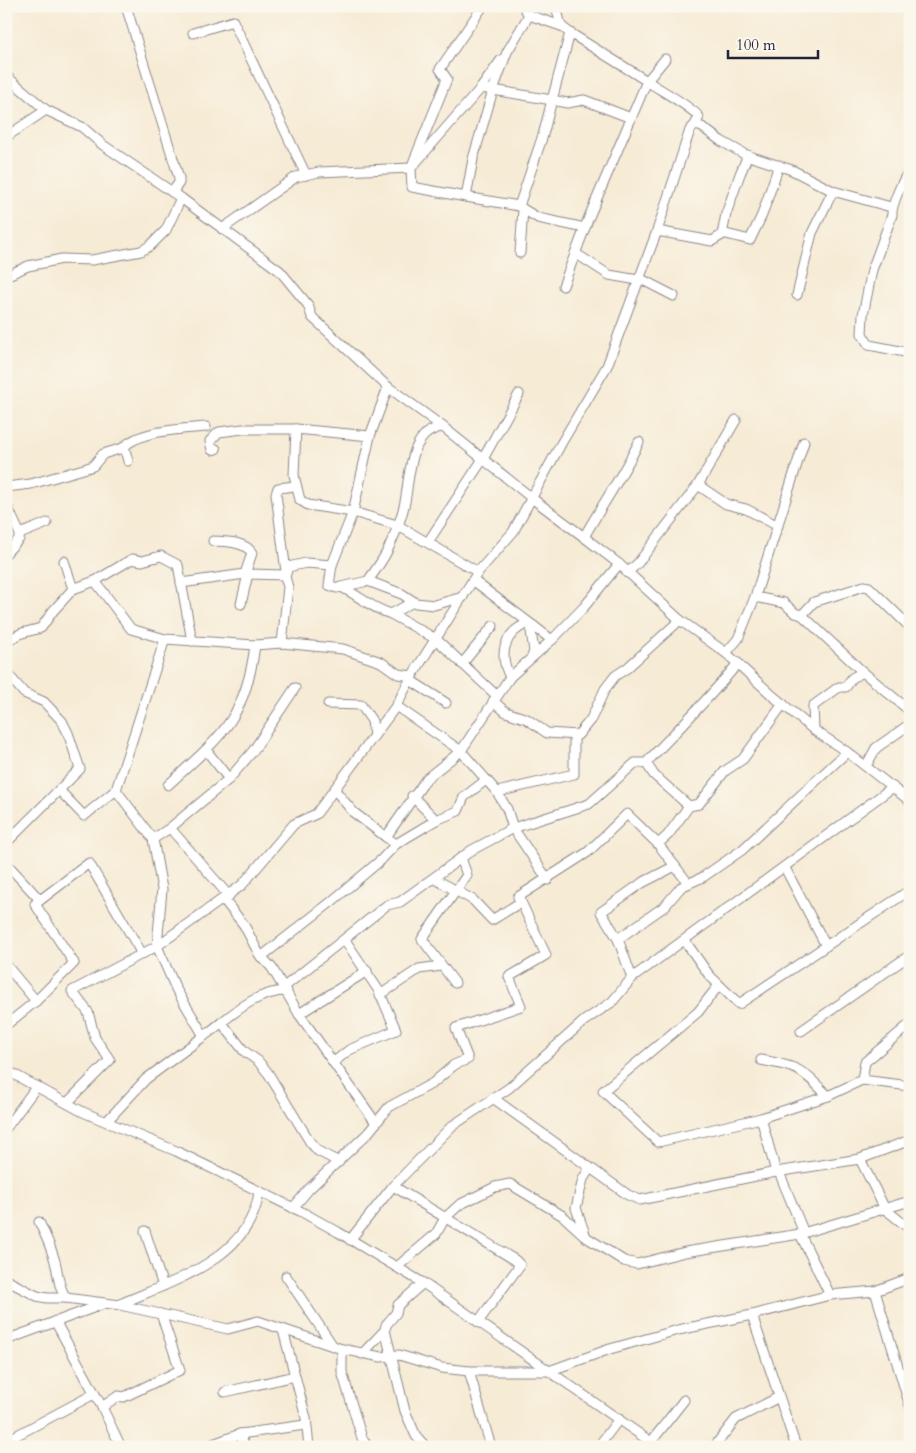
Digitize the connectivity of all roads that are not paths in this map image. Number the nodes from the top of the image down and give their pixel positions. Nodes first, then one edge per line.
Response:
1 (126, 6) edge
2 (483, 6) edge
3 (523, 6) edge
4 (556, 6) edge
5 (529, 15) junction
6 (561, 26) junction
7 (193, 33) dead end
8 (570, 33) junction
9 (507, 52) junction
10 (665, 59) dead end
11 (6, 76) edge
12 (647, 81) junction
13 (480, 88) junction
14 (493, 90) junction
15 (552, 100) junction
16 (46, 110) junction
17 (631, 118) junction
18 (695, 125) junction
19 (6, 137) edge
20 (748, 155) junction
21 (778, 165) junction
22 (411, 168) junction
23 (910, 171) edge
24 (306, 175) junction
25 (833, 191) junction
26 (172, 192) junction
27 (466, 197) junction
28 (181, 198) junction
29 (891, 206) junction
30 (521, 208) junction
31 (584, 228) junction
32 (222, 229) junction
33 (658, 231) junction
34 (722, 233) junction
35 (520, 253) dead end
36 (575, 253) junction
37 (6, 276) edge
38 (638, 279) junction
39 (563, 286) dead end
40 (797, 294) dead end
41 (674, 296) dead end
42 (910, 353) edge
43 (388, 387) junction
44 (519, 394) dead end
45 (736, 420) dead end
46 (443, 427) junction
47 (296, 429) junction
48 (218, 434) junction
49 (370, 436) junction
50 (638, 442) dead end
51 (804, 442) dead end
52 (123, 448) junction
53 (216, 449) dead end
54 (483, 459) junction
55 (128, 461) dead end
56 (698, 485) junction
57 (295, 486) junction
58 (6, 487) edge
59 (533, 499) junction
60 (6, 504) edge
61 (353, 512) junction
62 (47, 523) dead end
63 (397, 525) junction
64 (778, 526) junction
65 (20, 534) junction
66 (584, 537) junction
67 (214, 541) dead end
68 (428, 542) junction
69 (6, 553) edge
70 (64, 561) dead end
71 (619, 564) junction
72 (332, 565) junction
73 (478, 572) junction
74 (627, 573) junction
75 (246, 574) junction
76 (286, 574) junction
77 (95, 581) junction
78 (366, 581) junction
79 (474, 581) junction
80 (181, 583) junction
81 (341, 587) junction
82 (74, 589) junction
83 (356, 594) junction
84 (463, 596) junction
85 (755, 597) junction
86 (413, 602) junction
87 (241, 604) dead end
88 (434, 605) junction
89 (391, 614) junction
90 (452, 615) junction
91 (802, 615) junction
92 (680, 620) junction
93 (532, 625) junction
94 (493, 626) dead end
95 (910, 627) edge
96 (164, 639) junction
97 (436, 639) junction
98 (552, 640) junction
99 (6, 641) edge
100 (192, 641) junction
101 (282, 643) junction
102 (255, 645) junction
103 (726, 653) junction
104 (532, 657) junction
105 (738, 663) junction
106 (462, 664) junction
107 (6, 672) edge
108 (863, 672) junction
109 (510, 677) junction
110 (411, 678) junction
111 (295, 688) dead end
112 (495, 699) junction
113 (446, 703) dead end
114 (328, 704) dead end
115 (783, 704) junction
116 (396, 706) junction
117 (910, 711) edge
118 (910, 724) edge
119 (814, 730) junction
120 (374, 736) junction
121 (574, 736) junction
122 (206, 750) junction
123 (461, 751) junction
124 (847, 752) junction
125 (646, 763) junction
126 (866, 766) junction
127 (229, 779) junction
128 (486, 780) junction
129 (168, 785) dead end
130 (893, 787) junction
131 (59, 790) junction
132 (116, 790) junction
133 (335, 790) junction
134 (497, 792) junction
135 (412, 796) junction
136 (910, 801) edge
137 (689, 806) junction
138 (436, 820) junction
139 (170, 828) junction
140 (513, 828) junction
141 (386, 837) junction
142 (153, 839) junction
143 (6, 843) edge
144 (396, 844) junction
145 (658, 844) junction
146 (461, 858) junction
147 (6, 864) edge
148 (675, 866) junction
149 (785, 868) junction
150 (435, 879) junction
151 (548, 880) junction
152 (688, 883) junction
153 (456, 889) junction
154 (910, 890) edge
155 (226, 898) junction
156 (40, 900) junction
157 (521, 902) junction
158 (345, 940) junction
159 (618, 940) junction
160 (684, 941) junction
161 (157, 946) junction
162 (826, 946) junction
163 (142, 954) junction
164 (910, 955) edge
165 (261, 957) junction
166 (6, 965) edge
167 (440, 966) junction
168 (367, 971) junction
169 (632, 978) junction
170 (455, 983) dead end
171 (720, 985) junction
172 (286, 989) junction
173 (380, 995) junction
174 (36, 1001) junction
175 (299, 1014) junction
176 (222, 1023) junction
177 (910, 1024) edge
178 (6, 1026) edge
179 (801, 1031) dead end
180 (204, 1036) junction
181 (762, 1060) dead end
182 (334, 1062) junction
183 (6, 1070) edge
184 (862, 1080) junction
185 (38, 1086) junction
186 (910, 1086) edge
187 (828, 1096) junction
188 (493, 1098) junction
189 (67, 1103) junction
190 (762, 1118) junction
191 (107, 1121) junction
192 (376, 1123) junction
193 (6, 1128) edge
194 (910, 1140) edge
195 (860, 1159) junction
196 (339, 1162) junction
197 (590, 1168) junction
198 (777, 1172) junction
199 (393, 1186) junction
200 (259, 1193) junction
201 (910, 1201) edge
202 (293, 1208) junction
203 (885, 1209) junction
204 (445, 1218) junction
205 (39, 1222) dead end
206 (910, 1229) edge
207 (146, 1232) dead end
208 (802, 1234) junction
209 (586, 1237) junction
210 (350, 1240) junction
211 (397, 1267) junction
212 (286, 1276) dead end
213 (910, 1278) edge
214 (6, 1280) edge
215 (423, 1283) junction
216 (163, 1286) junction
217 (875, 1291) junction
218 (830, 1295) junction
219 (66, 1298) junction
220 (103, 1304) junction
221 (120, 1304) junction
222 (161, 1314) junction
223 (752, 1315) junction
224 (55, 1321) junction
225 (478, 1322) junction
226 (282, 1330) junction
227 (385, 1330) junction
228 (6, 1340) edge
229 (338, 1348) junction
230 (362, 1354) junction
231 (392, 1355) junction
232 (549, 1370) junction
233 (469, 1371) junction
234 (295, 1376) junction
235 (226, 1392) dead end
236 (94, 1394) junction
237 (780, 1397) junction
238 (684, 1400) dead end
239 (910, 1406) edge
240 (102, 1407) junction
241 (619, 1420) junction
242 (305, 1425) junction
243 (240, 1434) junction
244 (6, 1441) edge
245 (655, 1444) edge
246 (121, 1447) edge
247 (204, 1447) edge
248 (245, 1447) edge
249 (309, 1447) edge
250 (368, 1447) edge
251 (426, 1447) edge
252 (491, 1447) edge
253 (598, 1447) edge
254 (714, 1447) edge
255 (796, 1447) edge

1 - 26 street
2 - 22 street
3 - 5 street
4 - 6 street
5 - 6 street
5 - 9 street
6 - 8 street
7 - 24 street
8 - 12 street
8 - 15 street
9 - 13 street
9 - 14 street
10 - 12 street
11 - 16 street
12 - 17 street
12 - 18 street
13 - 14 street
13 - 22 street
14 - 15 street
14 - 27 street
15 - 17 street
15 - 30 street
16 - 19 street
16 - 26 street
17 - 31 street
18 - 20 street
18 - 33 street
20 - 21 street
20 - 34 street
21 - 25 street
21 - 34 street
22 - 24 street
22 - 27 street
23 - 29 street
24 - 32 street
25 - 29 street
25 - 40 street
26 - 28 street
27 - 30 street
28 - 32 street
28 - 37 street
29 - 42 street
30 - 31 street
30 - 35 street
31 - 36 street
32 - 43 street
33 - 34 street
33 - 38 street
36 - 38 street
36 - 39 street
38 - 41 street
38 - 59 street
43 - 46 street
43 - 49 street
44 - 54 street
45 - 56 street
46 - 54 street
46 - 63 street
47 - 48 street
47 - 49 street
47 - 57 street
48 - 52 street
48 - 53 street
49 - 61 street
50 - 66 street
51 - 64 street
52 - 55 street
52 - 58 street
54 - 59 street
54 - 68 street
56 - 64 street
56 - 74 street
57 - 61 street
57 - 76 street
59 - 66 street
59 - 73 street
60 - 65 street
61 - 63 street
61 - 72 street
62 - 65 street
63 - 68 street
63 - 78 street
64 - 85 street
65 - 69 street
66 - 71 street
67 - 75 street
68 - 73 street
70 - 82 street
71 - 74 street
71 - 98 street
72 - 76 street
72 - 81 street
73 - 79 street
74 - 92 street
75 - 76 street
75 - 80 street
75 - 87 street
76 - 101 street
77 - 80 street
77 - 82 street
77 - 96 street
78 - 81 street
78 - 83 street
78 - 86 street
79 - 84 street
79 - 93 street
80 - 100 street
81 - 83 street
82 - 99 street
83 - 89 street
84 - 88 street
84 - 90 street
85 - 91 street
85 - 103 street
86 - 88 street
86 - 89 street
88 - 90 street
89 - 97 street
90 - 97 street
91 - 95 street
91 - 108 street
92 - 103 street
92 - 121 street
93 - 98 street
93 - 104 street
93 - 109 street
94 - 106 street
96 - 100 street
96 - 132 street
97 - 106 street
97 - 110 street
98 - 104 street
100 - 102 street
101 - 102 street
101 - 110 street
102 - 122 street
103 - 105 street
104 - 109 street
105 - 115 street
105 - 125 street
106 - 112 street
107 - 131 street
108 - 117 street
108 - 119 street
109 - 112 street
110 - 113 street
110 - 116 street
111 - 127 street
112 - 121 street
112 - 123 street
114 - 120 street
115 - 119 street
115 - 137 street
116 - 120 street
116 - 123 street
118 - 126 street
119 - 124 street
120 - 133 street
121 - 134 street
122 - 127 street
122 - 129 street
123 - 128 street
123 - 135 street
124 - 126 street
124 - 152 street
125 - 137 street
125 - 140 street
126 - 130 street
127 - 139 street
128 - 134 street
128 - 138 street
130 - 136 street
130 - 149 street
131 - 132 street
131 - 143 street
132 - 142 street
133 - 141 street
133 - 155 street
134 - 140 street
135 - 138 street
135 - 141 street
137 - 145 street
138 - 144 street
139 - 142 street
139 - 155 street
140 - 146 street
140 - 151 street
141 - 144 street
142 - 161 street
144 - 165 street
145 - 148 street
145 - 151 street
146 - 150 street
146 - 153 street
147 - 156 street
148 - 152 street
148 - 159 street
149 - 160 street
149 - 162 street
150 - 153 street
150 - 158 street
151 - 157 street
152 - 159 street
153 - 157 street
153 - 167 street
154 - 162 street
155 - 161 street
155 - 165 street
156 - 163 street
156 - 174 street
157 - 192 street
158 - 168 street
158 - 172 street
159 - 169 street
160 - 169 street
160 - 171 street
161 - 163 street
161 - 180 street
162 - 171 street
163 - 189 street
164 - 179 street
165 - 172 street
166 - 174 street
167 - 170 street
167 - 173 street
168 - 173 street
168 - 175 street
169 - 188 street
171 - 190 street
172 - 175 street
172 - 176 street
173 - 182 street
174 - 178 street
175 - 182 street
176 - 180 street
176 - 196 street
177 - 184 street
180 - 191 street
181 - 187 street
182 - 192 street
183 - 185 street
184 - 186 street
184 - 187 street
185 - 189 street
185 - 193 street
187 - 190 street
188 - 197 street
188 - 199 street
189 - 191 street
190 - 198 street
191 - 200 street
192 - 196 street
194 - 195 street
195 - 198 street
195 - 203 street
196 - 202 street
197 - 198 street
197 - 209 street
198 - 208 street
199 - 204 street
199 - 210 street
200 - 202 street
200 - 216 street
201 - 203 street
202 - 210 street
203 - 206 street
203 - 208 street
204 - 209 street
204 - 211 street
204 - 225 street
205 - 219 street
207 - 216 street
208 - 209 street
208 - 218 street
210 - 211 street
211 - 215 street
212 - 229 street
213 - 217 street
214 - 219 street
215 - 225 street
215 - 227 street
216 - 221 street
217 - 218 street
217 - 239 street
218 - 223 street
219 - 220 street
220 - 221 street
220 - 224 street
221 - 222 street
222 - 226 street
222 - 240 street
223 - 232 street
223 - 237 street
224 - 228 street
224 - 236 street
225 - 232 street
226 - 229 street
226 - 234 street
227 - 230 street
227 - 231 street
229 - 230 street
229 - 250 street
230 - 231 street
231 - 233 street
231 - 251 street
232 - 233 street
232 - 241 street
233 - 252 street
234 - 235 street
234 - 242 street
236 - 240 street
236 - 244 street
237 - 254 street
237 - 255 street
238 - 245 street
240 - 246 street
241 - 245 street
241 - 253 street
242 - 243 street
242 - 249 street
243 - 247 street
243 - 248 street

